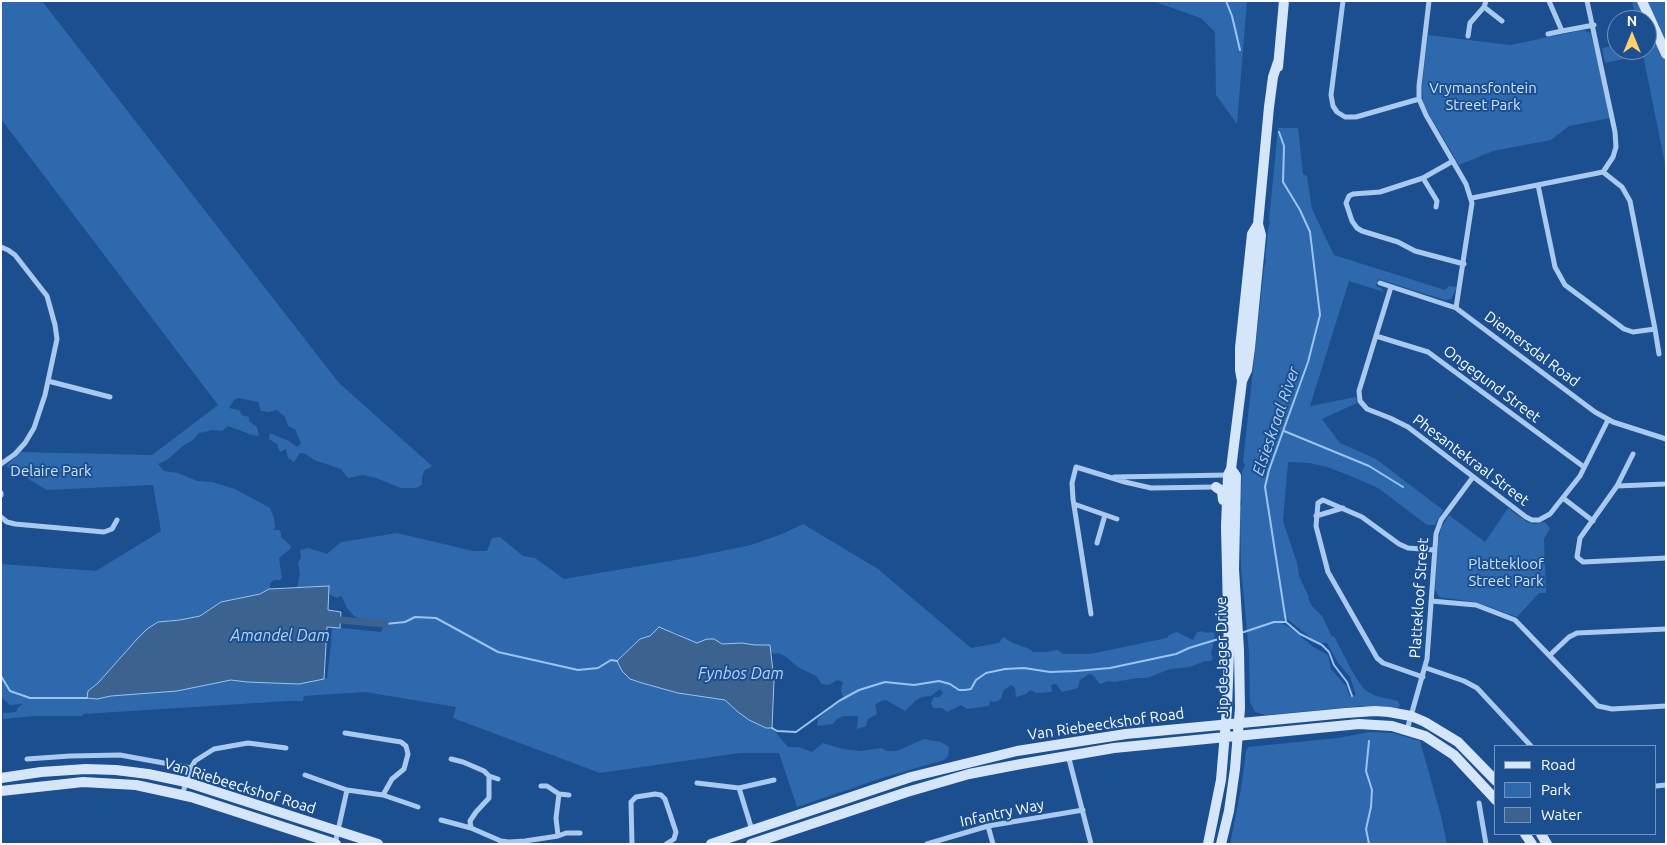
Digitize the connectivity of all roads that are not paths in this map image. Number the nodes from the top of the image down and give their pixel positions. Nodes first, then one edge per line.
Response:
1 (1284, 1) edge
2 (1343, 1) edge
3 (1429, 1) edge
4 (1549, 1) edge
5 (1588, 1) edge
6 (1642, 1) edge
7 (1485, 4) edge
8 (1502, 21) dead end
9 (1594, 25) junction
10 (1562, 31) junction
11 (1548, 34) dead end
12 (1468, 36) dead end
13 (1666, 54) edge
14 (1419, 99) junction
15 (1453, 161) junction
16 (1603, 172) junction
17 (1423, 178) junction
18 (1538, 185) junction
19 (1472, 198) junction
20 (1436, 207) dead end
21 (1, 247) edge
22 (1464, 264) junction
23 (1380, 283) dead end
24 (1391, 287) junction
25 (1456, 308) junction
26 (1655, 329) junction
27 (1376, 336) junction
28 (1659, 354) dead end
29 (48, 381) junction
30 (110, 397) dead end
31 (1608, 420) junction
32 (1666, 439) edge
33 (1633, 454) dead end
34 (1, 464) edge
35 (1584, 466) junction
36 (1232, 473) junction
37 (1110, 477) junction
38 (1473, 477) junction
39 (1666, 484) edge
40 (1618, 486) junction
41 (1216, 487) junction
42 (1232, 488) junction
43 (1563, 498) junction
44 (1074, 504) junction
45 (1344, 508) junction
46 (1105, 515) junction
47 (1316, 516) junction
48 (1, 517) edge
49 (117, 520) dead end
50 (1117, 520) dead end
51 (1593, 521) junction
52 (1097, 543) dead end
53 (1434, 550) junction
54 (1666, 558) edge
55 (1228, 591) junction
56 (1431, 601) junction
57 (1233, 613) junction
58 (1090, 614) dead end
59 (1666, 628) edge
60 (1234, 652) junction
61 (1550, 655) junction
62 (1426, 668) junction
63 (1423, 677) junction
64 (1666, 706) edge
65 (1411, 716) junction
66 (1239, 723) junction
67 (1226, 724) junction
68 (1407, 730) junction
69 (345, 733) dead end
70 (1238, 737) junction
71 (1226, 738) junction
72 (1530, 745) edge
73 (286, 748) dead end
74 (1068, 755) junction
75 (451, 759) dead end
76 (27, 760) dead end
77 (191, 768) junction
78 (305, 775) dead end
79 (489, 776) junction
80 (1, 778) edge
81 (498, 779) dead end
82 (1494, 779) edge
83 (774, 780) dead end
84 (186, 782) junction
85 (697, 783) dead end
86 (542, 786) dead end
87 (739, 788) junction
88 (348, 790) junction
89 (1, 791) edge
90 (559, 794) junction
91 (182, 795) junction
92 (383, 795) junction
93 (569, 795) dead end
94 (1494, 798) edge
95 (1480, 803) dead end
96 (418, 807) dead end
97 (1083, 810) junction
98 (441, 820) dead end
99 (988, 826) junction
100 (471, 828) junction
101 (752, 830) junction
102 (338, 831) junction
103 (580, 833) dead end
104 (558, 836) junction
105 (770, 837) junction
106 (501, 842) edge
107 (336, 844) edge
108 (378, 844) edge
109 (632, 844) edge
110 (666, 844) edge
111 (711, 844) edge
112 (742, 844) edge
113 (751, 844) edge
114 (927, 844) edge
115 (993, 844) edge
116 (1091, 844) edge
117 (1208, 844) edge
118 (1221, 844) edge
119 (1486, 844) edge

1 - 36 street, Jip de Jager Drive
2 - 14 street
3 - 14 street
4 - 10 street
5 - 9 street
6 - 13 street
7 - 8 street
7 - 12 street
9 - 10 street
9 - 16 street
10 - 11 street
14 - 15 street
15 - 17 street
15 - 19 street
16 - 18 street
16 - 26 street
17 - 20 street
17 - 22 street
18 - 19 street
18 - 26 street
19 - 22 street
21 - 29 street
22 - 25 street
23 - 24 street, Diemersdal Road
24 - 25 street, Diemersdal Road
24 - 27 street, Phesantekraal Street
25 - 31 street, Diemersdal Road
26 - 28 street
27 - 35 street, Ongegund Street
27 - 38 street, Phesantekraal Street
29 - 30 street
29 - 34 street
31 - 32 street, Diemersdal Road
31 - 35 street, Phesantekraal Street
33 - 40 street
35 - 43 street, Phesantekraal Street
36 - 37 street
36 - 42 street, Jip de Jager Drive
37 - 41 street
37 - 44 street
38 - 43 street, Phesantekraal Street
38 - 53 street, Plattekloof Street
39 - 40 street
40 - 51 street
41 - 42 street
41 - 55 street
42 - 55 street, Jip de Jager Drive
42 - 57 street, Jip de Jager Drive
43 - 51 street
44 - 46 street
44 - 58 street
45 - 47 street
45 - 47 street
45 - 53 street
46 - 50 street
46 - 52 street
47 - 63 street
48 - 49 street
51 - 54 street
53 - 56 street, Plattekloof Street
55 - 57 street, Jip de Jager Drive
56 - 61 street
56 - 62 street, Plattekloof Street
57 - 60 street, Jip de Jager Drive
59 - 61 street
60 - 66 street, Jip de Jager Drive
60 - 67 street, Jip de Jager Drive
61 - 64 street
62 - 63 street, Plattekloof Street
62 - 72 street
63 - 65 street, Plattekloof Street
65 - 66 street, Van Riebeeckshof Road
65 - 68 street, Plattekloof Street
65 - 82 street, Van Riebeeckshof Road
66 - 67 street, Van Riebeeckshof Road
66 - 70 street, Jip de Jager Drive
67 - 71 street, Jip de Jager Drive
67 - 101 street, Van Riebeeckshof Road
68 - 70 street, Van Riebeeckshof Road
68 - 94 street, Van Riebeeckshof Road
69 - 92 street
70 - 71 street, Van Riebeeckshof Road
70 - 118 street, Jip de Jager Drive
71 - 74 street, Van Riebeeckshof Road
71 - 117 street, Jip de Jager Drive
73 - 77 street
74 - 97 street
74 - 105 street, Van Riebeeckshof Road
75 - 79 street
76 - 77 street
77 - 84 street
78 - 88 street
79 - 81 street
79 - 100 street
80 - 84 street, Van Riebeeckshof Road
83 - 87 street
84 - 91 street
84 - 102 street, Van Riebeeckshof Road
85 - 87 street
86 - 90 street
87 - 101 street
88 - 92 street
88 - 102 street
89 - 91 street, Van Riebeeckshof Road
90 - 93 street
90 - 104 street
91 - 107 street, Van Riebeeckshof Road
92 - 96 street
95 - 119 street
97 - 99 street, Infantry Way
97 - 116 street
98 - 100 street
99 - 114 street, Infantry Way
99 - 115 street
100 - 106 street
101 - 105 street
101 - 111 street, Van Riebeeckshof Road
101 - 112 street
102 - 107 street
102 - 108 street, Van Riebeeckshof Road
103 - 104 street
104 - 106 street
105 - 113 street, Van Riebeeckshof Road
109 - 110 street

